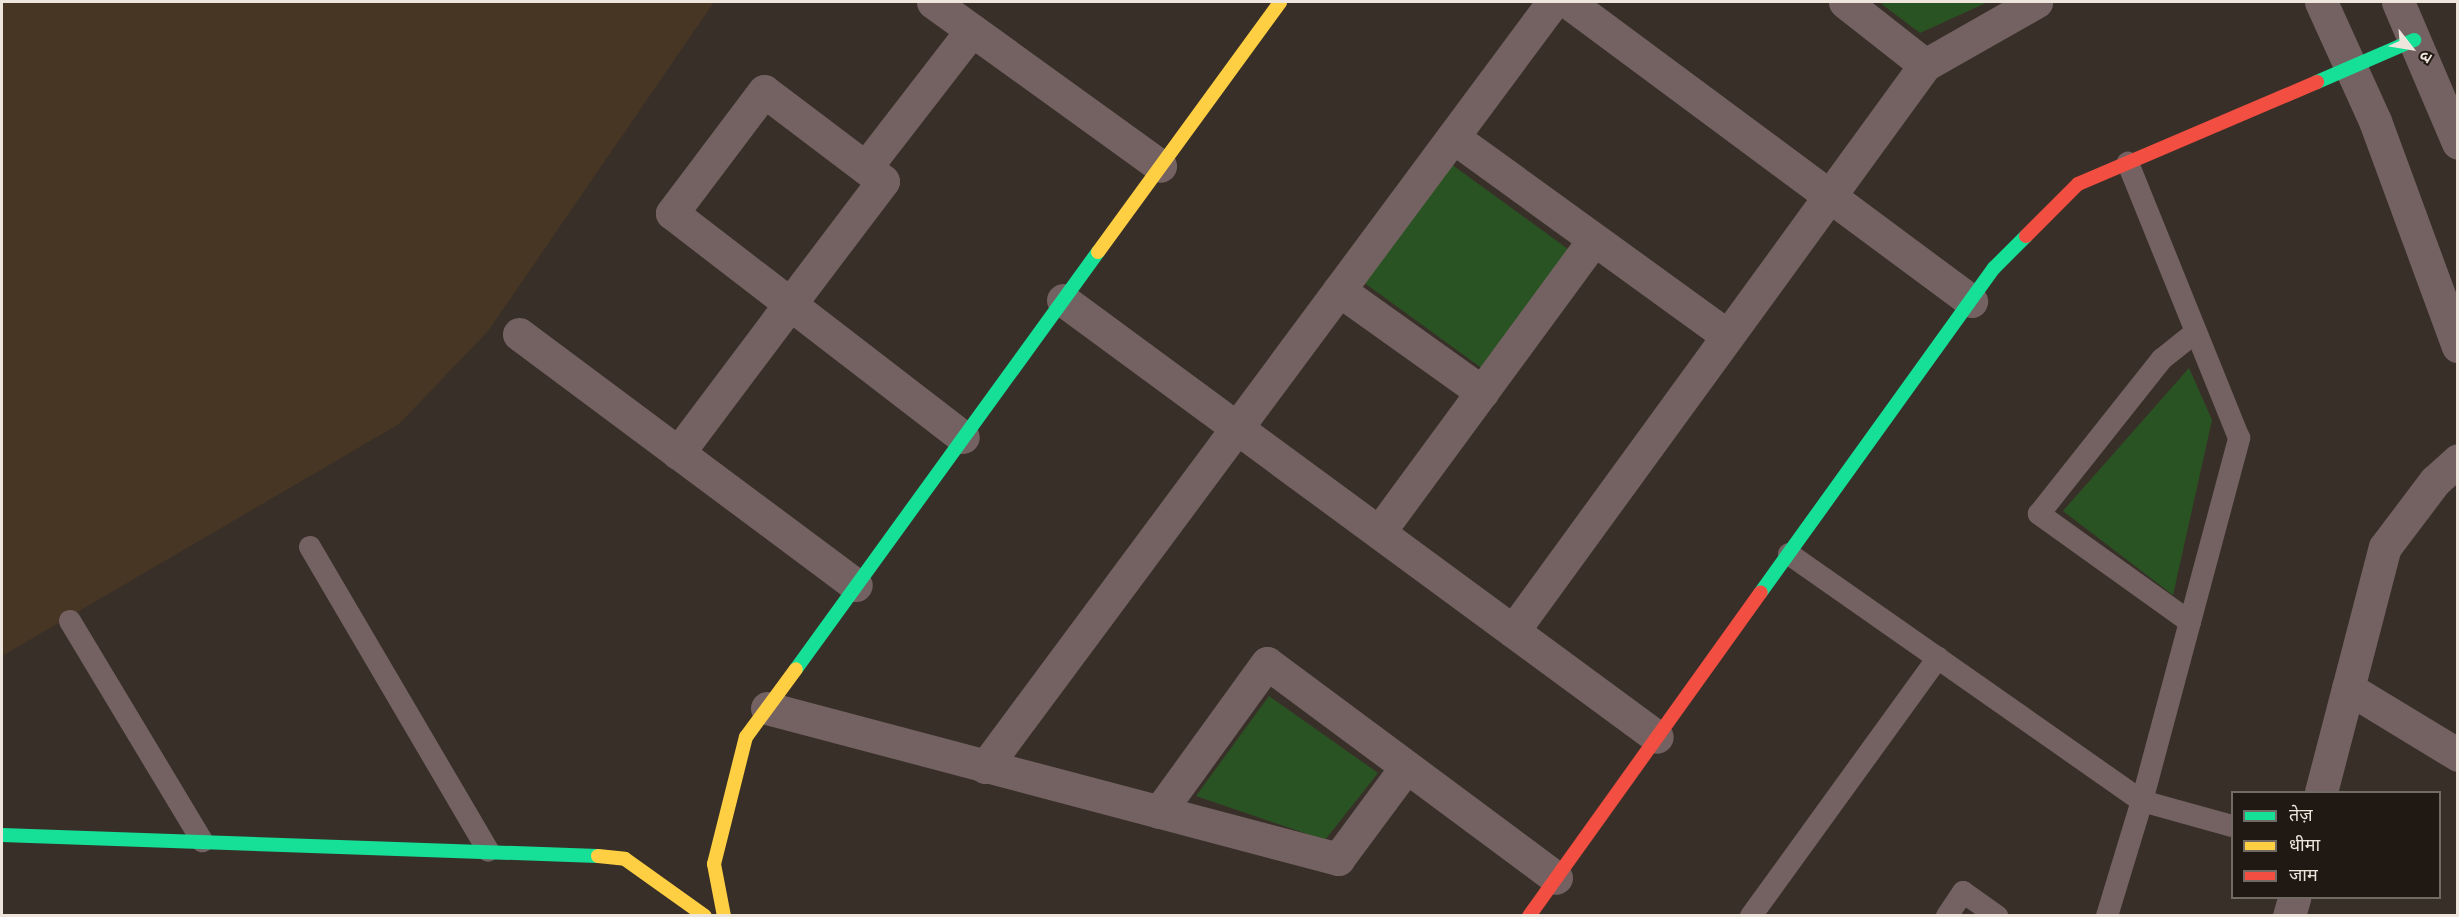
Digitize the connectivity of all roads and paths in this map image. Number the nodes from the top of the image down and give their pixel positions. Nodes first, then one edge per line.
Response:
1 (933, 2) edge
2 (1280, 2) edge
3 (1553, 2) edge
4 (1568, 2) edge
5 (1845, 2) edge
6 (2036, 2) edge
7 (2321, 2) edge
8 (2397, 2) edge
9 (972, 30) junction
10 (2414, 40) junction
11 (1925, 65) junction
12 (2351, 68) junction
13 (1453, 137) junction
14 (2457, 143) edge
15 (2128, 163) junction
16 (1160, 166) junction
17 (866, 167) junction
18 (1830, 196) junction
19 (1594, 239) junction
20 (1339, 290) junction
21 (1063, 300) junction
22 (1971, 301) junction
23 (790, 304) junction
24 (2196, 332) junction
25 (519, 334) dead end
26 (1728, 336) junction
27 (2457, 346) edge
28 (1482, 392) junction
29 (1236, 428) junction
30 (963, 437) junction
31 (678, 453) junction
32 (2457, 460) edge
33 (1379, 532) junction
34 (310, 547) dead end
35 (1789, 554) junction
36 (856, 585) junction
37 (70, 621) dead end
38 (2190, 622) junction
39 (1513, 631) junction
40 (1938, 658) junction
41 (2348, 688) junction
42 (767, 708) junction
43 (1657, 737) junction
44 (2457, 755) edge
45 (1406, 766) junction
46 (985, 767) junction
47 (2321, 791) edge
48 (2142, 801) junction
49 (1159, 812) junction
50 (2231, 826) edge
51 (2, 835) edge
52 (202, 841) junction
53 (488, 851) junction
54 (1556, 878) junction
55 (2293, 899) edge
56 (705, 915) edge
57 (724, 915) edge
58 (1529, 915) edge
59 (1752, 915) edge
60 (1947, 915) edge
61 (1997, 915) edge
62 (2107, 915) edge
63 (2289, 915) edge

1 - 9 street
2 - 16 street
3 - 13 street
4 - 18 street
5 - 11 street
6 - 11 street
7 - 12 street
8 - 10 street
9 - 16 street
9 - 17 street
10 - 12 street
10 - 14 street
11 - 18 street
12 - 15 street
12 - 27 street
13 - 19 street
13 - 20 street
15 - 22 street
15 - 24 lane
16 - 21 street
17 - 23 street
17 - 23 street
18 - 22 street
18 - 26 street
19 - 26 street
19 - 28 street
20 - 28 street
20 - 29 street
21 - 29 street
21 - 30 street
22 - 35 street
23 - 30 street
23 - 31 street
24 - 38 lane
24 - 38 lane
25 - 31 street
26 - 39 street
28 - 33 street
29 - 33 street
29 - 46 street
30 - 36 street
31 - 36 street
32 - 41 street
33 - 39 street
34 - 53 lane
35 - 40 lane
35 - 43 street
36 - 42 street
37 - 52 lane
38 - 48 lane
39 - 43 street
40 - 48 lane
40 - 59 lane
41 - 44 street
41 - 47 street
42 - 46 street
42 - 57 street
43 - 54 street
45 - 49 street
45 - 49 street
45 - 54 street
46 - 49 street
48 - 50 lane
48 - 62 lane
51 - 52 street
52 - 53 street
53 - 56 street
54 - 58 street
55 - 63 street
60 - 61 lane

